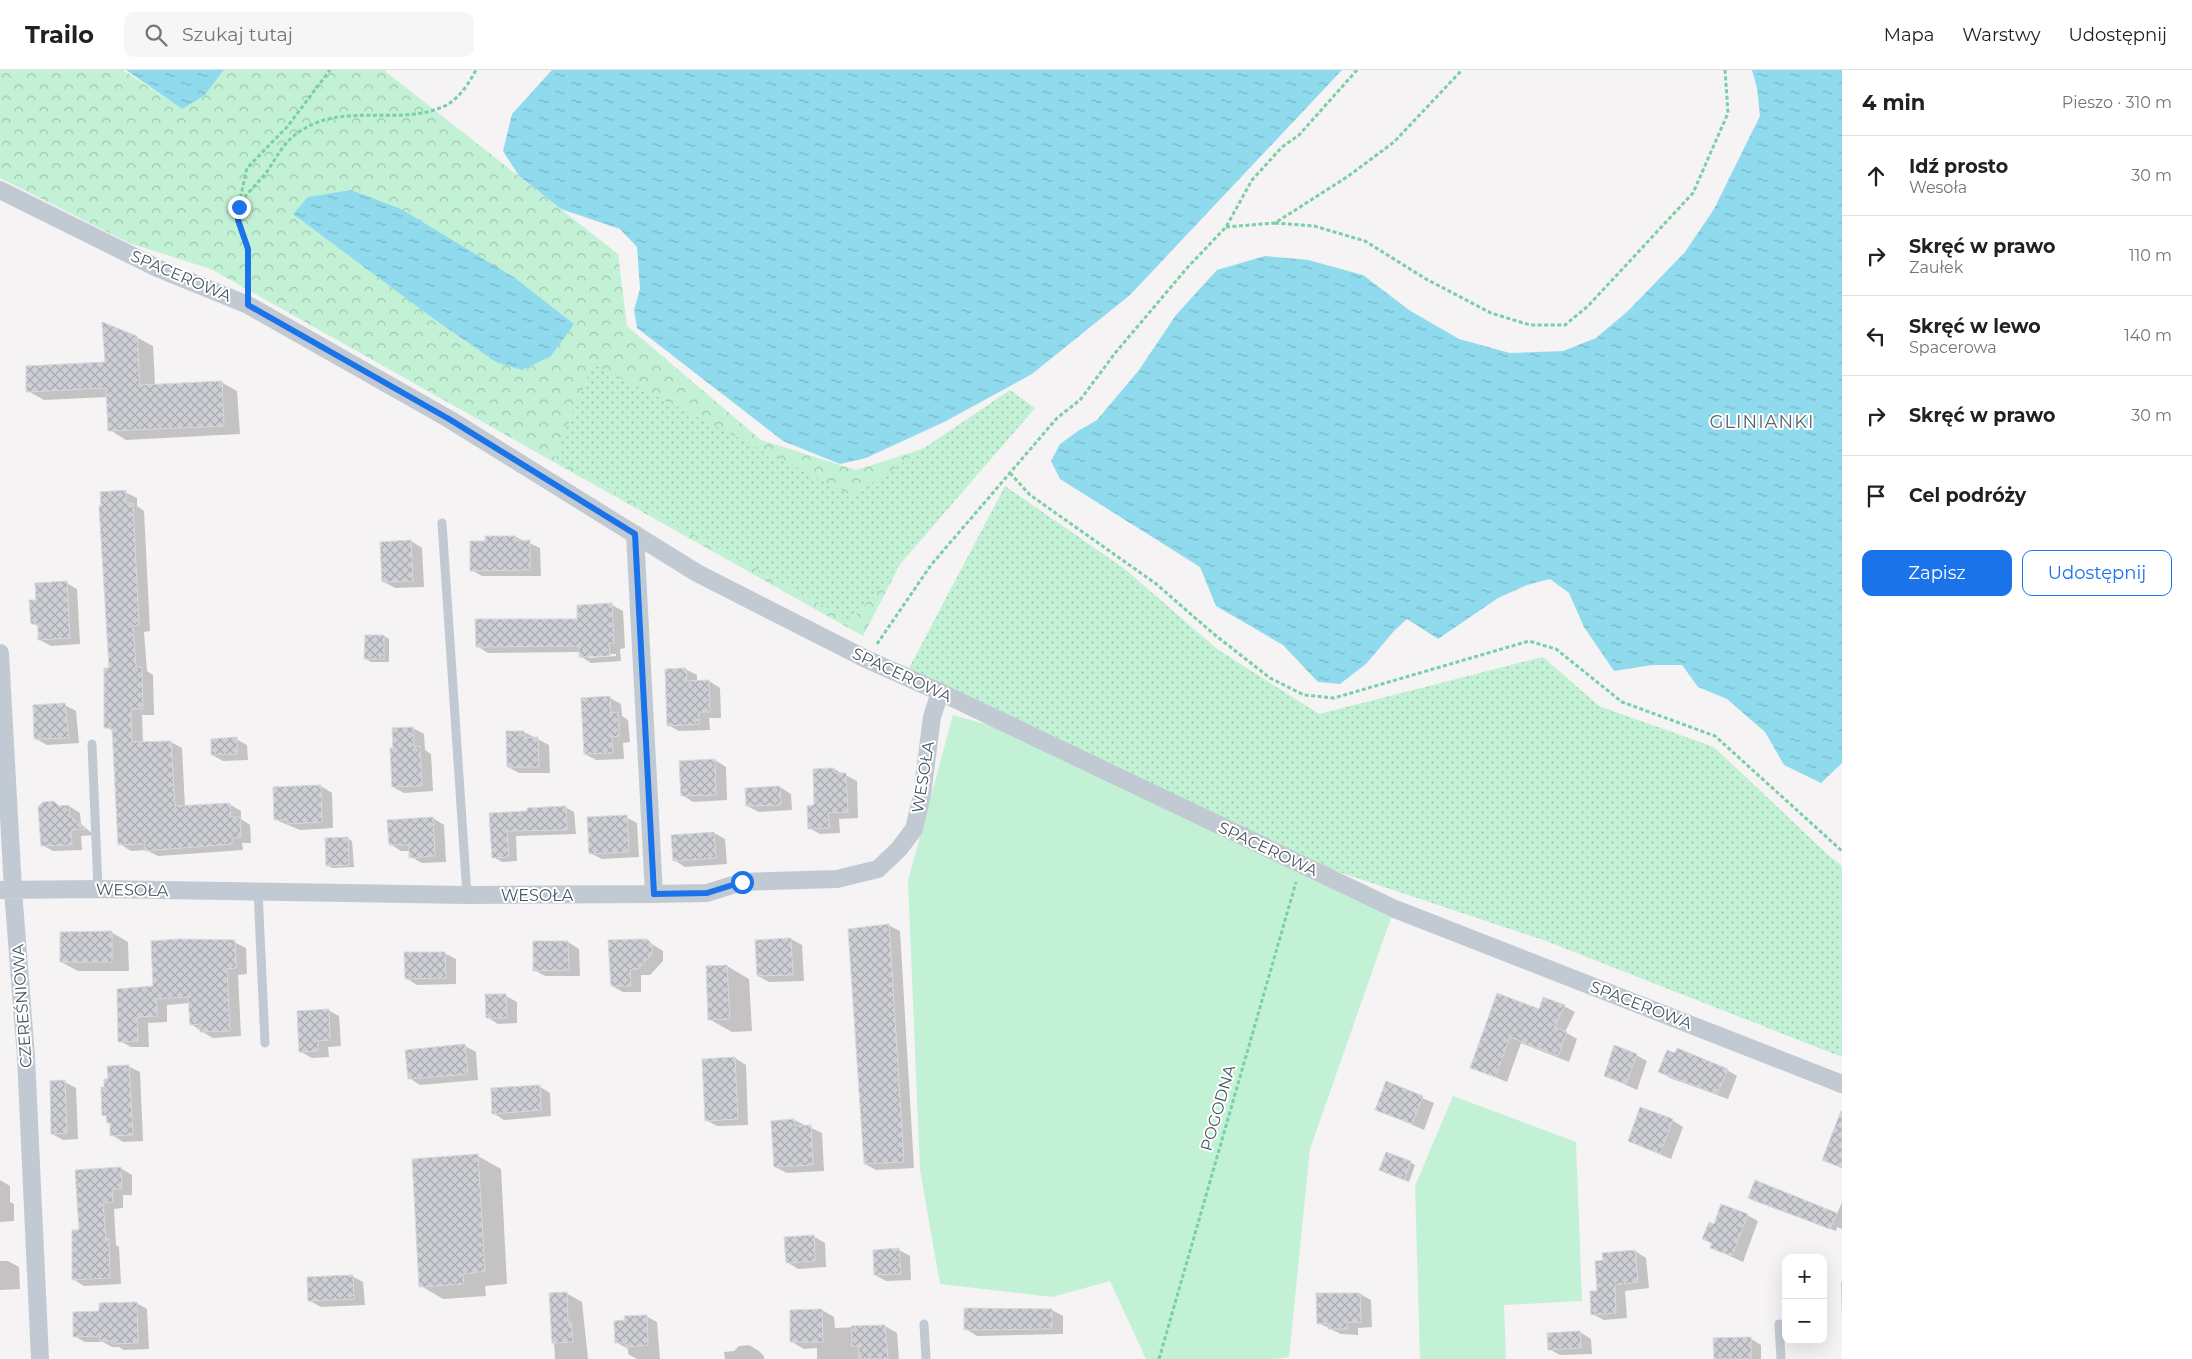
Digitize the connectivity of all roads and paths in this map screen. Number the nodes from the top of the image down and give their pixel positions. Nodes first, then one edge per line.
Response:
1 (330, 70) edge
2 (476, 70) edge
3 (1357, 70) edge
4 (1462, 70) edge
5 (1725, 70) edge
6 (0, 190) edge
7 (239, 207) junction
8 (1275, 223) junction
9 (1226, 227) junction
10 (248, 305) junction
11 (1010, 473) junction
12 (442, 523) dead end
13 (635, 534) junction
14 (0, 653) edge
15 (866, 659) junction
16 (940, 692) junction
17 (92, 744) dead end
18 (1842, 851) edge
19 (1301, 864) junction
20 (98, 889) junction
21 (7, 890) edge
22 (258, 892) junction
23 (654, 894) junction
24 (467, 895) junction
25 (265, 1043) dead end
26 (1842, 1084) edge
27 (924, 1324) dead end
28 (1779, 1324) dead end
29 (40, 1359) edge
30 (926, 1359) edge
31 (1159, 1359) edge
32 (1781, 1359) edge

1 - 7 path
2 - 7 path
3 - 9 path
4 - 8 path
5 - 8 path
6 - 10 street, SPACEROWA
7 - 10 path
8 - 9 path
9 - 11 path
10 - 13 street, SPACEROWA
11 - 15 path
11 - 18 path
12 - 24 lane
13 - 15 street, SPACEROWA
13 - 23 street
14 - 21 street, CZEREŚNIOWA
15 - 16 street, SPACEROWA
16 - 19 street, SPACEROWA
16 - 23 street, WESOŁA
17 - 20 lane
19 - 26 street, SPACEROWA
19 - 31 path, POGODNA
20 - 21 street, WESOŁA
20 - 22 street, WESOŁA
21 - 29 street, CZEREŚNIOWA
22 - 24 street, WESOŁA
22 - 25 lane
23 - 24 street, WESOŁA
27 - 30 lane
28 - 32 lane

